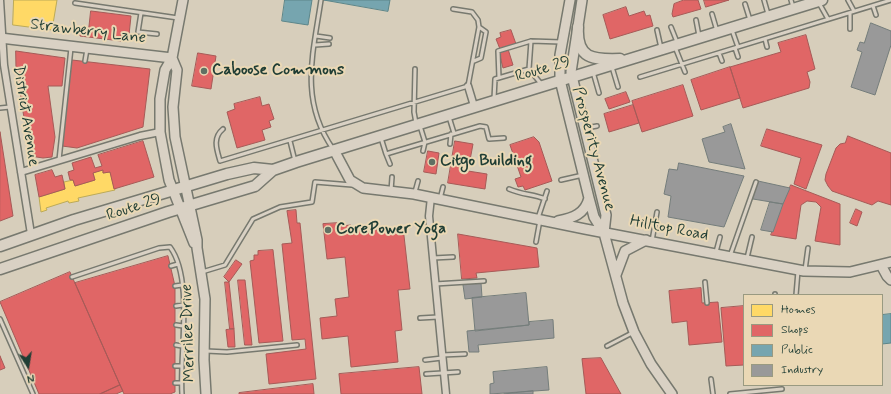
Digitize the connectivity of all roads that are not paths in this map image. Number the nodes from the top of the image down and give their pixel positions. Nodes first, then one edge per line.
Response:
1 (0, 0) edge
2 (183, 0) edge
3 (321, 0) edge
4 (570, 0) edge
5 (582, 0) edge
6 (764, 0) edge
7 (848, 0) edge
8 (891, 0) edge
9 (820, 1) edge
10 (878, 2) edge
11 (75, 3) dead end
12 (745, 4) dead end
13 (793, 4) edge
14 (873, 6) junction
15 (453, 9) dead end
16 (854, 11) junction
17 (141, 13) junction
18 (850, 13) junction
19 (712, 14) dead end
20 (876, 15) dead end
21 (769, 16) junction
22 (180, 19) junction
23 (828, 19) junction
24 (696, 20) dead end
25 (751, 22) junction
26 (578, 26) junction
27 (479, 27) junction
28 (671, 27) dead end
29 (731, 28) junction
30 (850, 29) dead end
31 (657, 30) dead end
32 (717, 32) junction
33 (157, 34) dead end
34 (316, 36) junction
35 (699, 37) junction
36 (1, 38) edge
37 (330, 38) dead end
38 (765, 39) junction
39 (531, 41) junction
40 (562, 42) junction
41 (329, 44) dead end
42 (676, 44) junction
43 (314, 45) junction
44 (72, 46) junction
45 (736, 47) junction
46 (767, 47) dead end
47 (87, 48) junction
48 (661, 49) junction
49 (719, 53) junction
50 (738, 57) dead end
51 (172, 58) junction
52 (632, 58) junction
53 (85, 61) dead end
54 (474, 61) junction
55 (722, 61) dead end
56 (682, 64) junction
57 (612, 65) junction
58 (415, 69) dead end
59 (530, 69) junction
60 (593, 71) junction
61 (685, 72) dead end
62 (572, 77) junction
63 (640, 77) dead end
64 (499, 78) junction
65 (560, 80) junction
66 (543, 85) junction
67 (468, 86) junction
68 (618, 87) dead end
69 (599, 93) dead end
70 (494, 100) junction
71 (414, 103) junction
72 (10, 106) junction
73 (474, 106) junction
74 (0, 108) edge
75 (448, 114) junction
76 (418, 123) junction
77 (597, 126) dead end
78 (223, 129) dead end
79 (584, 129) junction
80 (322, 131) junction
81 (160, 132) junction
82 (453, 133) junction
83 (380, 136) junction
84 (504, 138) dead end
85 (290, 141) junction
86 (425, 142) junction
87 (450, 144) dead end
88 (334, 150) junction
89 (423, 151) dead end
90 (386, 154) junction
91 (59, 160) junction
92 (296, 162) junction
93 (390, 164) dead end
94 (273, 170) junction
95 (21, 172) junction
96 (583, 174) junction
97 (392, 177) dead end
98 (561, 180) dead end
99 (418, 181) dead end
100 (756, 182) dead end
101 (185, 186) junction
102 (443, 187) dead end
103 (363, 188) junction
104 (509, 189) dead end
105 (172, 190) junction
106 (391, 191) junction
107 (547, 191) dead end
108 (414, 194) junction
109 (435, 198) junction
110 (589, 198) junction
111 (545, 199) junction
112 (185, 208) junction
113 (657, 212) dead end
114 (539, 218) junction
115 (554, 221) junction
116 (604, 233) junction
117 (32, 234) junction
118 (720, 237) dead end
119 (752, 237) dead end
120 (649, 241) junction
121 (536, 242) dead end
122 (0, 246) edge
123 (196, 248) junction
124 (808, 248) dead end
125 (715, 254) junction
126 (730, 256) junction
127 (453, 257) dead end
128 (433, 258) junction
129 (746, 259) junction
130 (891, 262) edge
131 (178, 264) junction
132 (881, 265) junction
133 (170, 266) dead end
134 (0, 268) edge
135 (801, 271) junction
136 (201, 272) junction
137 (72, 277) dead end
138 (615, 277) junction
139 (891, 280) edge
140 (484, 281) dead end
141 (705, 282) dead end
142 (435, 284) junction
143 (182, 285) junction
144 (175, 286) dead end
145 (796, 294) edge
146 (707, 303) dead end
147 (183, 305) junction
148 (176, 306) dead end
149 (438, 317) junction
150 (420, 318) dead end
151 (0, 319) edge
152 (176, 325) dead end
153 (183, 326) junction
154 (634, 332) junction
155 (176, 345) dead end
156 (297, 345) dead end
157 (182, 346) junction
158 (606, 346) dead end
159 (204, 351) junction
160 (465, 354) dead end
161 (442, 357) junction
162 (425, 360) dead end
163 (175, 366) dead end
164 (182, 366) junction
165 (458, 372) dead end
166 (444, 373) junction
167 (426, 374) dead end
168 (712, 379) dead end
169 (175, 383) dead end
170 (182, 383) junction
171 (782, 389) dead end
172 (33, 394) edge
173 (182, 394) edge
174 (206, 394) edge
175 (446, 394) edge
176 (672, 394) edge
177 (713, 394) edge
178 (730, 394) edge
179 (734, 394) edge

1 - 36 street, District Avenue
2 - 22 street
3 - 34 lane
4 - 40 street, Prosperity Avenue
5 - 26 street, Prosperity Avenue
6 - 21 lane
7 - 16 lane
8 - 10 lane
9 - 13 main road, Route 29
9 - 23 lane
10 - 14 lane
11 - 17 lane
12 - 25 lane
13 - 21 main road, Route 29
14 - 16 lane
14 - 20 lane
15 - 27 lane
16 - 18 lane
17 - 22 lane
17 - 33 lane
18 - 23 lane
18 - 30 lane
19 - 32 lane
21 - 25 main road, Route 29
22 - 51 street
23 - 38 lane
24 - 35 lane
25 - 29 main road, Route 29
26 - 52 main road
26 - 62 street, Prosperity Avenue
27 - 54 lane
27 - 54 lane
28 - 42 lane
29 - 32 main road, Route 29
29 - 45 lane
31 - 48 lane
32 - 35 main road, Route 29
34 - 37 lane
34 - 43 lane
35 - 42 main road, Route 29
36 - 44 street, Strawberry Lane
36 - 72 street, District Avenue
38 - 45 lane
38 - 46 lane
39 - 40 lane
39 - 59 lane
39 - 64 lane
40 - 65 street, Prosperity Avenue
41 - 43 lane
42 - 48 main road, Route 29
42 - 56 lane
43 - 80 lane
44 - 47 street, Strawberry Lane
44 - 91 lane
45 - 49 lane
45 - 50 lane
47 - 51 street, Strawberry Lane
47 - 53 lane
48 - 52 main road, Route 29
49 - 55 lane
49 - 56 lane
51 - 81 street, Merrilee Drive
51 - 101 street
52 - 57 main road, Route 29
54 - 67 lane
56 - 61 lane
56 - 63 lane
57 - 60 main road, Route 29
57 - 68 lane
58 - 71 lane
59 - 64 lane
59 - 66 lane
60 - 62 main road, Route 29
60 - 69 lane
62 - 65 main road, Route 29
62 - 79 street, Prosperity Avenue
64 - 70 lane
65 - 66 main road, Route 29
65 - 96 street, Prosperity Avenue
66 - 70 main road, Route 29
67 - 71 lane
67 - 73 street
70 - 73 main road, Route 29
71 - 76 lane
71 - 80 lane
72 - 74 lane
72 - 95 street, District Avenue
73 - 75 main road, Route 29
75 - 76 main road, Route 29
75 - 82 lane
76 - 83 main road, Route 29
76 - 86 lane
77 - 79 lane
78 - 85 lane
79 - 116 street, Prosperity Avenue
80 - 85 lane
80 - 88 lane
81 - 91 street
81 - 105 street, Merrilee Drive
82 - 84 lane
82 - 86 lane
82 - 87 lane
83 - 88 main road, Route 29
83 - 90 lane
85 - 92 lane
86 - 89 lane
86 - 90 lane
88 - 92 main road, Route 29
88 - 103 street
90 - 93 lane
91 - 95 street
92 - 94 main road, Route 29
94 - 101 main road, Route 29
94 - 112 main road, Route 29
95 - 117 street, District Avenue
96 - 98 lane
96 - 110 street, Prosperity Avenue
97 - 106 lane
99 - 108 lane
100 - 126 lane
101 - 105 main road, Route 29
101 - 112 street
102 - 109 lane
103 - 106 street, Hilltop Road
103 - 136 lane
104 - 111 lane
105 - 112 street, Merrilee Drive
105 - 117 main road, Route 29
106 - 108 street, Hilltop Road
107 - 111 lane
108 - 109 street, Hilltop Road
109 - 114 street, Hilltop Road
109 - 128 street
110 - 115 street
110 - 116 street, Prosperity Avenue
111 - 114 lane
112 - 123 street, Merrilee Drive
112 - 123 street, Merrilee Drive
112 - 134 main road, Route 29
113 - 120 lane
114 - 115 street, Hilltop Road
114 - 121 lane
115 - 116 street, Hilltop Road
116 - 120 street, Hilltop Road
116 - 138 street, Prosperity Avenue
117 - 122 main road, Route 29
118 - 125 lane
119 - 129 lane
120 - 125 street, Hilltop Road
120 - 138 street
123 - 136 street, Merrilee Drive
124 - 135 lane
125 - 126 street, Hilltop Road
126 - 129 street, Hilltop Road
127 - 128 lane
128 - 142 street
129 - 135 street, Hilltop Road
130 - 132 street, Hilltop Road
131 - 133 lane
131 - 137 lane
131 - 143 lane
132 - 135 street, Hilltop Road
132 - 139 street
135 - 145 lane
136 - 159 street, Merrilee Drive
138 - 154 street, Prosperity Avenue
140 - 142 lane
141 - 146 lane
142 - 149 street
143 - 144 lane
143 - 147 lane
147 - 148 lane
147 - 153 lane
149 - 150 lane
149 - 161 street
151 - 172 lane
152 - 153 lane
153 - 157 lane
154 - 158 lane
154 - 176 street, Prosperity Avenue
155 - 157 lane
156 - 159 lane
157 - 164 lane
159 - 174 street, Merrilee Drive
160 - 161 lane
161 - 162 lane
161 - 166 street
163 - 164 lane
164 - 170 lane
165 - 166 lane
166 - 167 lane
166 - 175 street
168 - 177 lane
169 - 170 lane
170 - 173 lane
171 - 179 lane
178 - 179 lane

